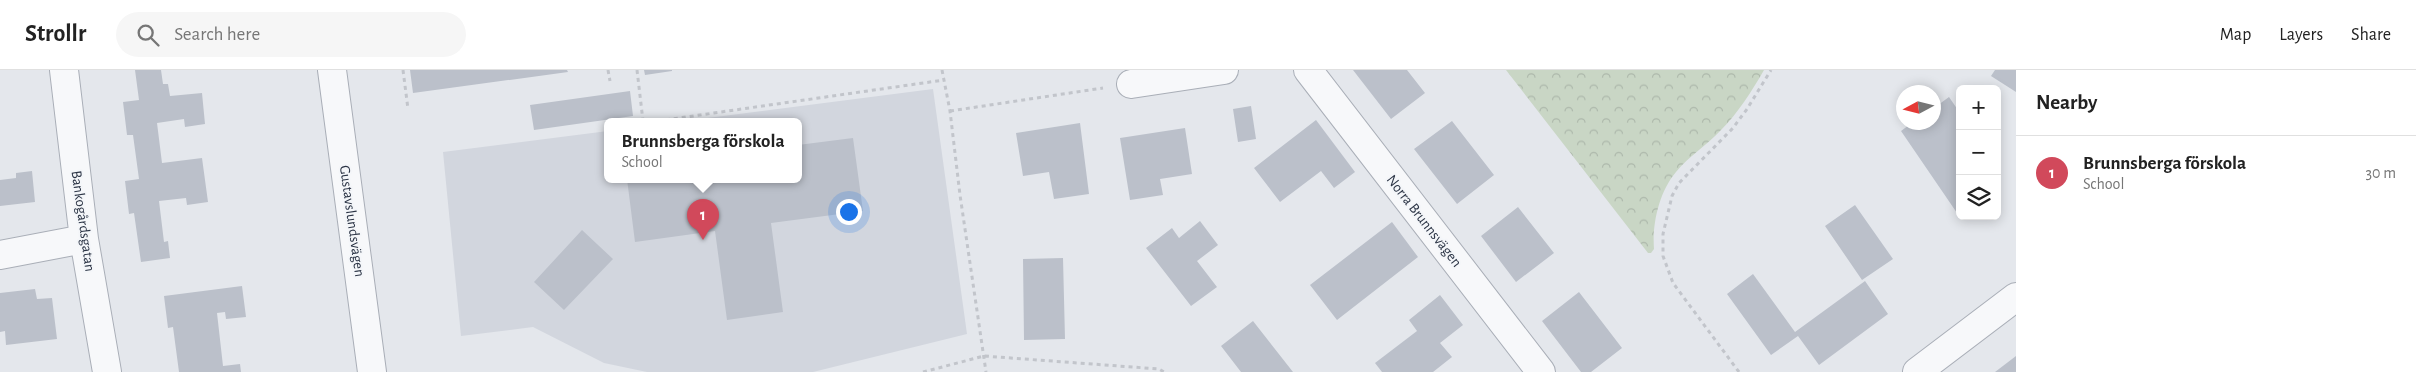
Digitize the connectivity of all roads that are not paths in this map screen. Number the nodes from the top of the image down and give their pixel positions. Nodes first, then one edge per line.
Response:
1 (64, 70) edge
2 (332, 70) edge
3 (1224, 70) edge
4 (1308, 70) edge
5 (1131, 84) road end
6 (84, 239) junction
7 (0, 255) edge
8 (2016, 296) edge
9 (106, 372) edge
10 (372, 372) edge
11 (1541, 372) edge
12 (1917, 372) edge

1 - 6 street, Bankogårdsgatan
2 - 10 street, Gustavslundsvägen
3 - 5 street
4 - 11 street, Norra Brunnsvägen
6 - 7 street
6 - 9 street, Bankogårdsgatan
8 - 12 street

